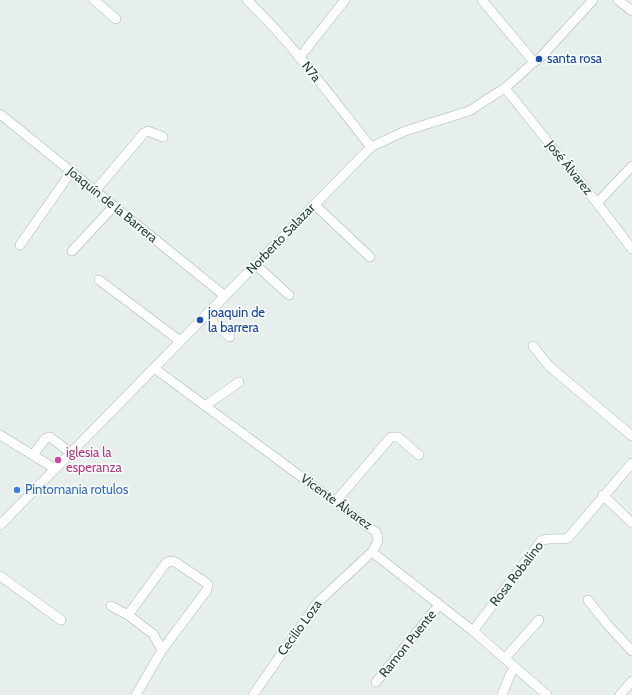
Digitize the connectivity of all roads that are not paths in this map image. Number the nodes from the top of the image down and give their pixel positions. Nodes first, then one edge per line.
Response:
1 (94, 0) edge
2 (247, 0) edge
3 (345, 0) edge
4 (482, 0) edge
5 (593, 0) edge
6 (618, 0) edge
7 (632, 11) edge
8 (116, 19) dead end
9 (300, 58) junction
10 (534, 62) junction
11 (505, 88) junction
12 (0, 114) edge
13 (163, 137) dead end
14 (371, 147) junction
15 (632, 166) edge
16 (71, 172) junction
17 (95, 191) junction
18 (597, 203) junction
19 (315, 204) junction
20 (114, 206) junction
21 (20, 245) dead end
22 (632, 249) edge
23 (72, 251) dead end
24 (370, 257) dead end
25 (256, 265) junction
26 (99, 280) dead end
27 (289, 295) dead end
28 (225, 296) junction
29 (209, 311) junction
30 (230, 337) dead end
31 (180, 341) junction
32 (533, 346) dead end
33 (154, 368) junction
34 (238, 382) dead end
35 (205, 406) junction
36 (0, 435) edge
37 (632, 436) edge
38 (71, 452) junction
39 (33, 455) junction
40 (419, 455) dead end
41 (632, 463) edge
42 (54, 469) junction
43 (603, 495) junction
44 (336, 502) junction
45 (632, 523) edge
46 (0, 525) edge
47 (372, 552) junction
48 (0, 576) edge
49 (588, 600) dead end
50 (439, 605) junction
51 (111, 606) dead end
52 (128, 615) junction
53 (61, 620) dead end
54 (539, 620) dead end
55 (474, 631) junction
56 (162, 650) junction
57 (632, 651) edge
58 (505, 658) junction
59 (515, 667) junction
60 (632, 680) edge
61 (376, 682) dead end
62 (136, 695) edge
63 (253, 695) edge
64 (502, 695) edge
65 (547, 695) edge
66 (620, 695) edge

1 - 8 street
2 - 9 street, N7a
3 - 9 street
4 - 10 street
5 - 10 street, Norberto Salazar
6 - 7 street
9 - 14 street, N7a
10 - 11 street, Norberto Salazar
11 - 14 street, Norberto Salazar
11 - 18 street, José Álvarez
12 - 16 street, Joaquín de la Barrera
13 - 17 street
14 - 19 street, Norberto Salazar
15 - 18 street
16 - 17 street, Joaquín de la Barrera
16 - 21 street
17 - 20 street, Joaquín de la Barrera
18 - 22 street, José Álvarez
19 - 24 street
19 - 25 street, Norberto Salazar
20 - 23 street
20 - 28 street, Joaquín de la Barrera
25 - 27 street
25 - 28 street, Norberto Salazar
26 - 31 street
28 - 29 street, Norberto Salazar
29 - 30 street
29 - 31 street, Norberto Salazar
31 - 33 street, Norberto Salazar
32 - 37 street
33 - 35 street, Vicente Álvarez
33 - 38 street, Norberto Salazar
34 - 35 street
35 - 44 street, Vicente Álvarez
36 - 39 street
38 - 39 street
38 - 42 street, Norberto Salazar
39 - 42 street
40 - 44 street
41 - 43 street, Rosa Robalino
42 - 46 street, Norberto Salazar
43 - 45 street
43 - 55 street, Rosa Robalino
44 - 47 street, Vicente Álvarez
47 - 50 street
47 - 63 street, Cecilio Loza
48 - 53 street
49 - 57 street
50 - 55 street
50 - 61 street, Ramon Puente
51 - 52 street
52 - 56 street
52 - 56 street
54 - 58 street
55 - 58 street
56 - 62 street
58 - 59 street
59 - 64 street
59 - 65 street
60 - 66 street

